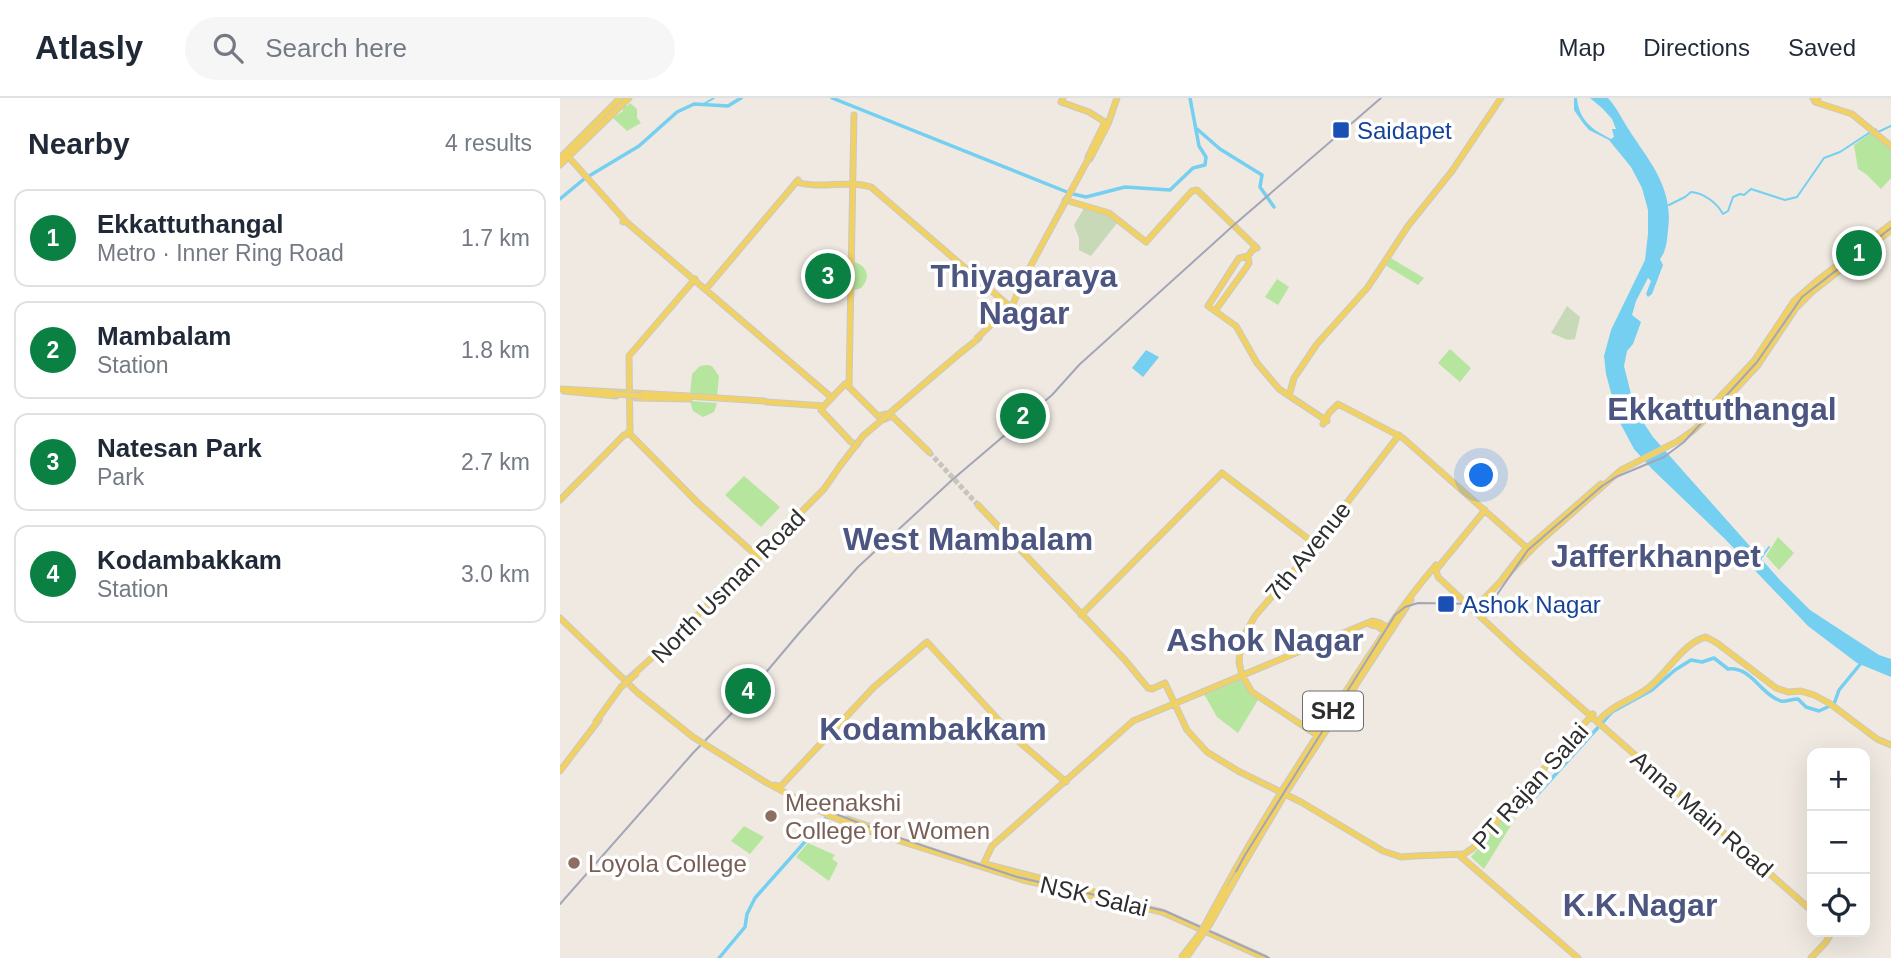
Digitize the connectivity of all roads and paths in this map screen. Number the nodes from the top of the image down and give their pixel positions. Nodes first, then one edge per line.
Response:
1 (620, 98) edge
2 (629, 98) edge
3 (1117, 98) edge
4 (1500, 99) edge
5 (1062, 100) edge
6 (1816, 100) edge
7 (853, 115) dead end
8 (601, 121) junction
9 (1102, 132) junction
10 (1891, 144) edge
11 (565, 156) edge
12 (560, 165) edge
13 (851, 183) junction
14 (1066, 201) junction
15 (1891, 224) edge
16 (1891, 230) edge
17 (1146, 242) junction
18 (1254, 248) junction
19 (1248, 256) junction
20 (696, 281) junction
21 (706, 289) junction
22 (1011, 306) junction
23 (1215, 311) junction
24 (852, 342) junction
25 (963, 351) junction
26 (952, 358) dead end
27 (931, 378) junction
28 (847, 385) junction
29 (562, 390) edge
30 (630, 394) junction
31 (1289, 395) junction
32 (831, 397) junction
33 (823, 408) junction
34 (871, 408) junction
35 (889, 414) junction
36 (881, 422) junction
37 (627, 432) junction
38 (1688, 433) junction
39 (1398, 436) junction
40 (929, 452) tunnel mouth
41 (560, 499) edge
42 (979, 506) tunnel mouth
43 (1484, 513) junction
44 (1315, 544) junction
45 (1527, 551) junction
46 (757, 556) junction
47 (1446, 556) junction
48 (1438, 577) junction
49 (1489, 596) junction
50 (1468, 606) junction
51 (1081, 615) junction
52 (1480, 615) junction
53 (560, 620) edge
54 (1388, 631) junction
55 (668, 646) junction
56 (1242, 676) junction
57 (628, 681) junction
58 (1175, 705) junction
59 (1598, 720) junction
60 (593, 725) junction
61 (586, 735) junction
62 (1317, 735) junction
63 (1891, 745) edge
64 (579, 746) junction
65 (560, 770) edge
66 (1066, 781) junction
67 (773, 785) junction
68 (1281, 793) junction
69 (935, 849) dead end
70 (1464, 855) junction
71 (981, 866) junction
72 (1807, 905) edge
73 (1208, 931) junction
74 (1829, 937) edge
75 (1241, 946) junction
76 (1184, 958) edge
77 (1268, 958) edge
78 (1580, 958) edge
79 (1811, 958) edge

1 - 8 main road
2 - 8 main road
3 - 9 main road
4 - 31 main road
5 - 9 main road
6 - 10 main road
7 - 13 main road
8 - 11 main road
9 - 14 main road
9 - 22 main road, bridge
11 - 12 main road
11 - 20 main road
13 - 21 main road
13 - 22 main road
13 - 24 main road
13 - 24 main road
14 - 17 main road
14 - 22 main road
15 - 38 main road
16 - 38 main road
17 - 18 main road
17 - 18 main road
18 - 19 main road
19 - 23 main road
19 - 23 main road
20 - 21 main road
20 - 30 main road
21 - 32 main road
22 - 25 main road, bridge
22 - 25 main road, bridge
23 - 31 main road
24 - 28 main road
25 - 27 main road
26 - 27 main road
27 - 46 main road, North Usman Road, bridge
28 - 32 main road
28 - 34 main road
29 - 30 main road
29 - 30 main road, bridge
30 - 33 main road
30 - 37 main road
31 - 39 main road
32 - 33 main road
33 - 36 main road
34 - 35 main road
34 - 36 main road
35 - 36 main road
35 - 40 main road
37 - 41 main road
37 - 46 main road
38 - 45 main road
39 - 43 main road
39 - 44 main road, 7th Avenue
42 - 51 main road
43 - 45 main road
43 - 47 main road, SH2
44 - 51 main road
44 - 56 main road, 7th Avenue
45 - 49 main road
46 - 55 main road, North Usman Road
47 - 48 main road, SH2
47 - 54 main road, SH2
48 - 50 main road, Anna Main Road
48 - 54 main road, SH2
49 - 50 main road
49 - 52 main road
50 - 52 main road, Anna Main Road
51 - 58 main road
52 - 59 main road, Anna Main Road
53 - 57 main road
54 - 56 main road
54 - 62 main road, SH2
54 - 68 main road, SH2
55 - 57 main road, North Usman Road
55 - 60 main road, bridge
56 - 58 main road
56 - 62 main road
57 - 60 main road
57 - 64 main road
57 - 67 main road, bridge
58 - 66 main road
58 - 68 main road
59 - 63 main road, PT Rajan Salai
59 - 70 main road, PT Rajan Salai
59 - 72 main road, Anna Main Road
60 - 61 main road
61 - 64 main road
61 - 65 main road
62 - 68 main road, SH2
64 - 65 main road
66 - 67 main road
66 - 71 main road
67 - 71 main road
68 - 70 main road, PT Rajan Salai
68 - 70 main road
68 - 76 main road, SH2, bridge
69 - 71 main road
70 - 78 main road
71 - 73 main road, NSK Salai
73 - 75 main road
73 - 75 main road
74 - 79 main road
75 - 77 main road

